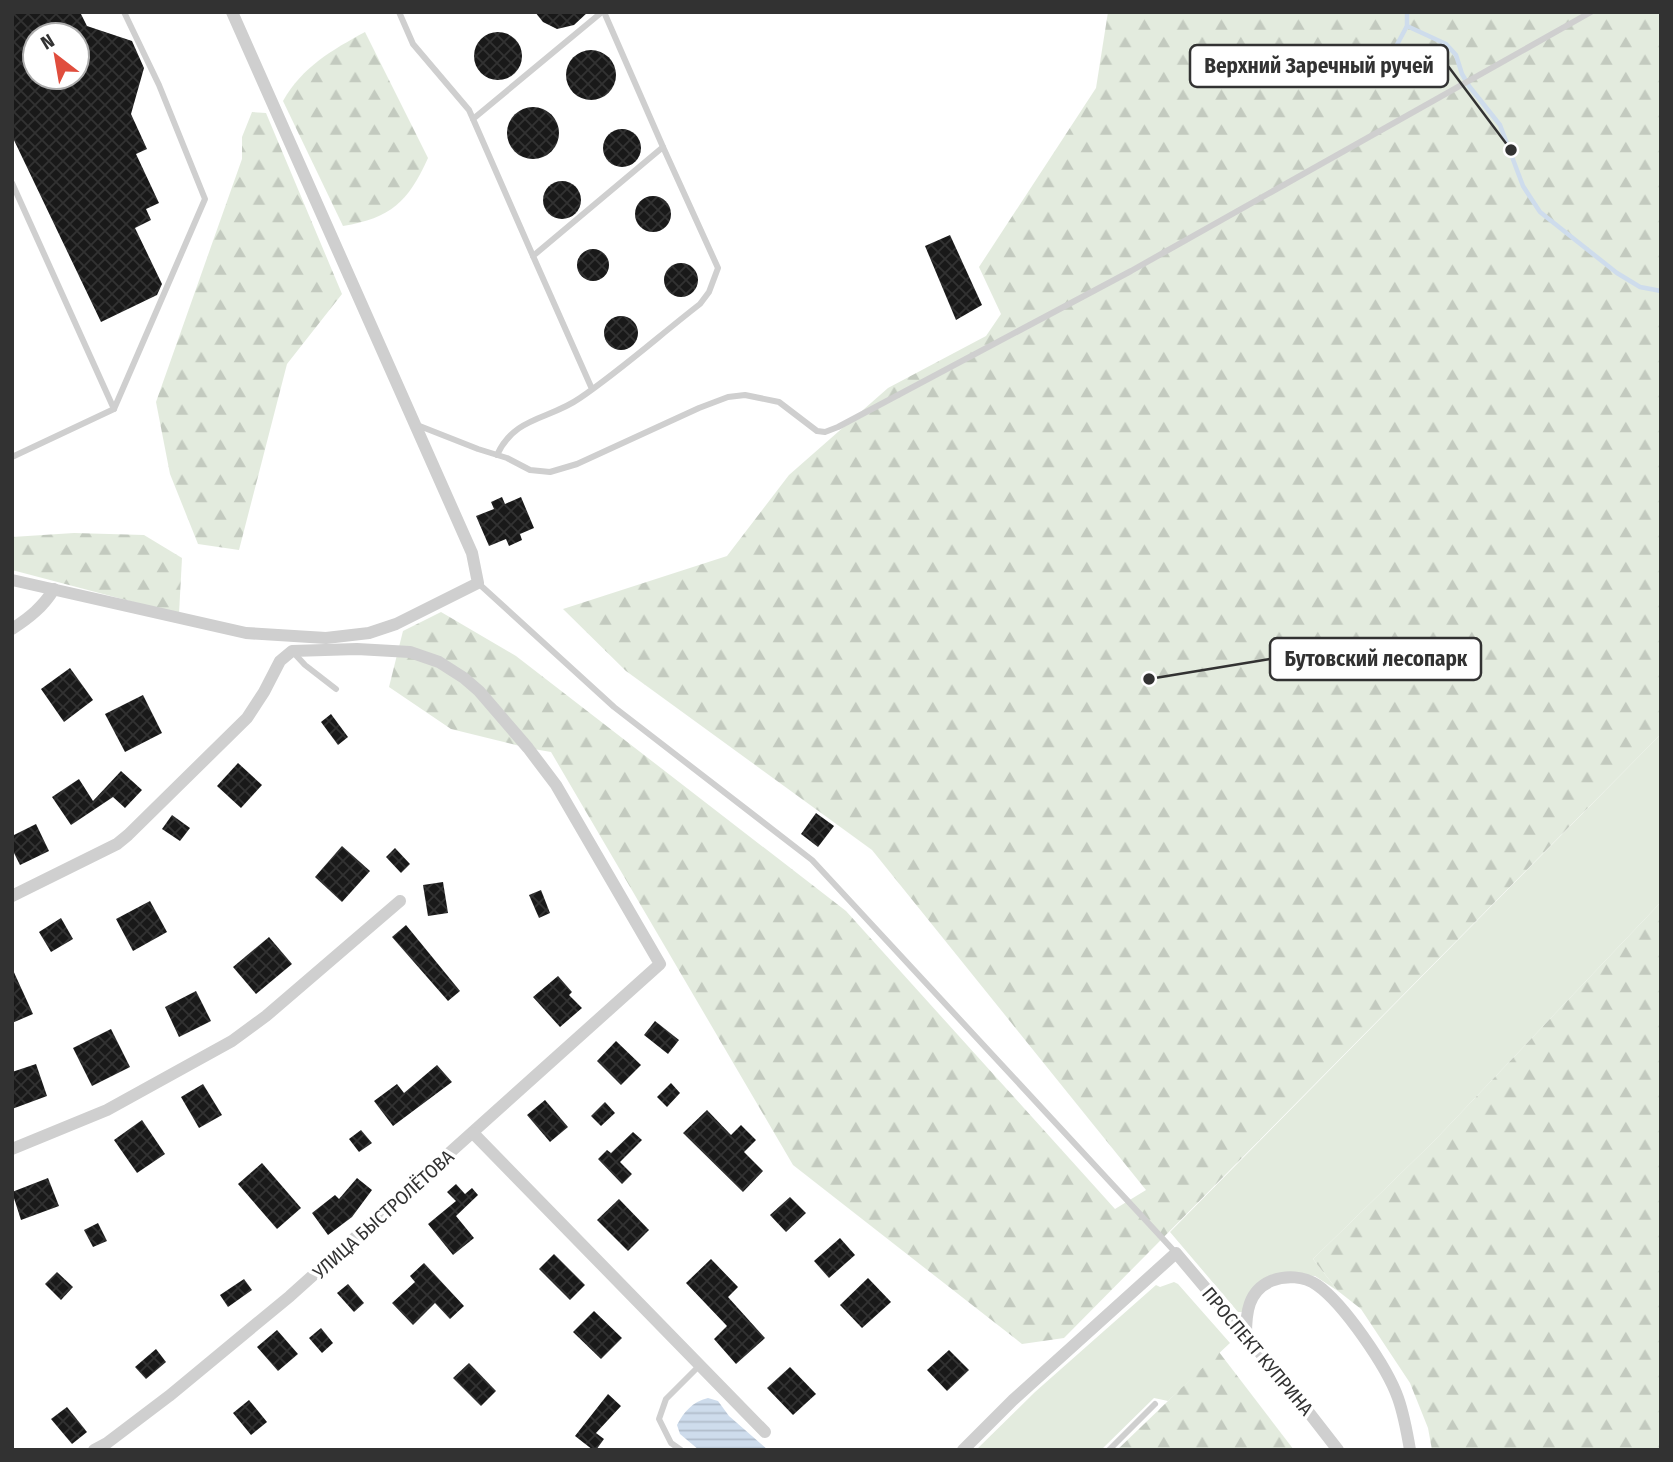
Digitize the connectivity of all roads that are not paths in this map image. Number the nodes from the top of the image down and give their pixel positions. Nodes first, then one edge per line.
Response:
1 (124, 12) edge
2 (232, 12) edge
3 (399, 12) edge
4 (603, 12) edge
5 (1591, 12) edge
6 (473, 119) junction
7 (663, 147) junction
8 (12, 183) edge
9 (533, 256) junction
10 (592, 389) junction
11 (114, 409) junction
12 (416, 424) junction
13 (497, 455) junction
14 (12, 457) edge
15 (12, 580) edge
16 (478, 583) junction
17 (54, 589) junction
18 (12, 629) edge
19 (292, 651) junction
20 (336, 689) dead end
21 (12, 896) edge
22 (400, 901) dead end
23 (473, 1133) junction
24 (12, 1149) edge
25 (1176, 1253) junction
26 (1246, 1335) junction
27 (700, 1365) junction
28 (1155, 1404) dead end
29 (765, 1432) dead end
30 (94, 1450) edge
31 (681, 1450) edge
32 (964, 1450) edge
33 (1109, 1450) edge
34 (1338, 1450) edge
35 (1410, 1450) edge

1 - 11 lane
2 - 12 street
3 - 6 lane
4 - 6 lane
4 - 7 lane
5 - 13 lane
6 - 9 lane
7 - 9 lane
7 - 10 lane
8 - 11 lane
9 - 10 lane
10 - 13 lane
11 - 14 lane
12 - 13 lane
12 - 16 street
15 - 17 street
16 - 17 street
16 - 25 lane
17 - 18 street
19 - 20 lane
19 - 21 street
19 - 23 street, УЛИЦА БЫСТРОЛЁТОВА
22 - 24 street
23 - 27 street
23 - 30 street, УЛИЦА БЫСТРОЛЁТОВА
25 - 26 street, ПРОСПЕКТ КУПРИНА
25 - 32 street
26 - 34 street, ПРОСПЕКТ КУПРИНА
26 - 35 street
27 - 29 street
27 - 31 lane
28 - 33 lane

